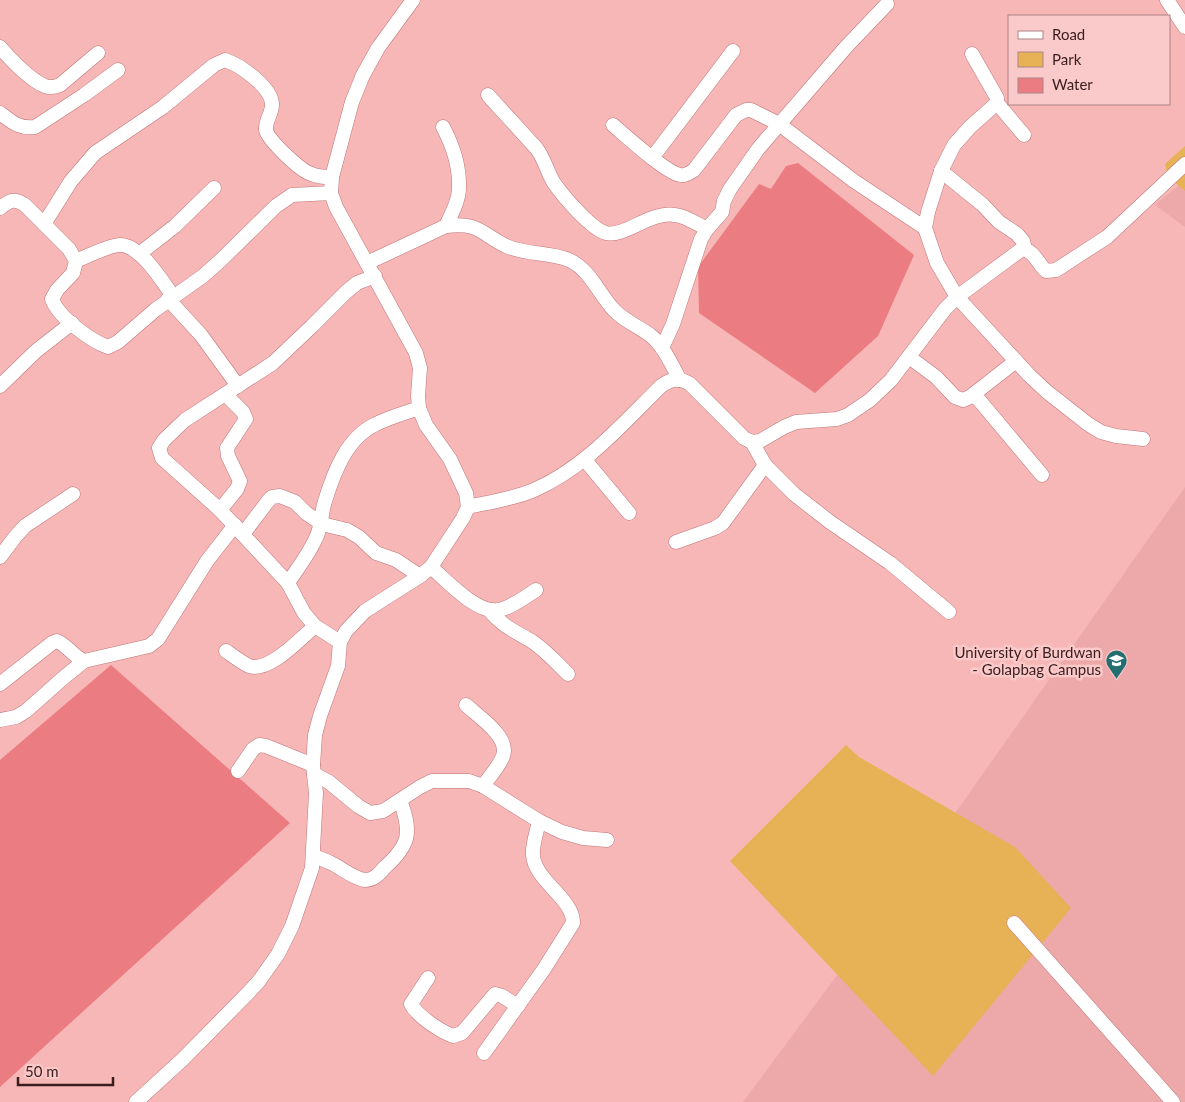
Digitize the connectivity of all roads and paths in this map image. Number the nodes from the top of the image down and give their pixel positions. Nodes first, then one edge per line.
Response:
1 (413, 0) edge
2 (1168, 0) edge
3 (887, 4) dead end
4 (1185, 27) edge
5 (0, 47) edge
6 (732, 51) dead end
7 (98, 53) dead end
8 (972, 54) dead end
9 (118, 70) dead end
10 (488, 95) dead end
11 (997, 103) junction
12 (0, 113) edge
13 (779, 124) junction
14 (613, 125) dead end
15 (443, 127) dead end
16 (1024, 135) dead end
17 (652, 158) junction
18 (1185, 164) edge
19 (941, 171) junction
20 (332, 177) junction
21 (214, 188) dead end
22 (331, 193) junction
23 (0, 208) edge
24 (44, 224) junction
25 (446, 226) junction
26 (925, 228) junction
27 (707, 229) junction
28 (1025, 249) junction
29 (139, 254) junction
30 (76, 261) junction
31 (367, 263) junction
32 (375, 276) junction
33 (957, 297) junction
34 (171, 298) junction
35 (72, 323) junction
36 (662, 348) junction
37 (910, 357) junction
38 (1016, 360) junction
39 (680, 380) junction
40 (0, 386) edge
41 (238, 386) junction
42 (974, 394) junction
43 (226, 395) junction
44 (419, 408) junction
45 (1144, 439) dead end
46 (752, 442) junction
47 (584, 460) junction
48 (765, 465) junction
49 (1042, 475) dead end
50 (73, 494) dead end
51 (468, 507) junction
52 (220, 510) junction
53 (629, 514) dead end
54 (322, 524) junction
55 (239, 530) junction
56 (676, 542) dead end
57 (0, 557) edge
58 (425, 571) junction
59 (288, 583) junction
60 (536, 590) dead end
61 (489, 610) junction
62 (949, 612) dead end
63 (315, 626) junction
64 (340, 642) junction
65 (226, 651) dead end
66 (84, 662) junction
67 (568, 674) dead end
68 (0, 684) edge
69 (466, 705) dead end
70 (0, 720) edge
71 (314, 770) junction
72 (238, 771) dead end
73 (482, 786) junction
74 (400, 800) junction
75 (539, 821) junction
76 (607, 840) dead end
77 (313, 856) junction
78 (1014, 923) dead end
79 (428, 978) dead end
80 (518, 1006) junction
81 (484, 1053) dead end
82 (136, 1102) edge
83 (1173, 1102) edge

1 - 20 street
2 - 4 street
3 - 13 street
5 - 7 street
6 - 17 street
8 - 11 street
9 - 12 street
10 - 27 street
11 - 16 street
11 - 19 street
13 - 17 street
13 - 26 street
13 - 27 street
14 - 17 street
15 - 25 street
18 - 28 street
19 - 26 street
19 - 28 street
20 - 22 street
20 - 24 street
21 - 29 street
22 - 31 street
22 - 34 street
23 - 24 street
24 - 30 street
25 - 31 street
25 - 36 street
26 - 33 street
27 - 36 street
28 - 33 street
29 - 30 street
29 - 34 street
30 - 35 street
31 - 32 street
32 - 41 street
32 - 44 street
33 - 37 street
33 - 38 street
34 - 35 street
34 - 41 street
35 - 40 street
36 - 39 street
37 - 42 street
37 - 46 street
38 - 42 street
38 - 45 street
39 - 46 street
39 - 47 street
41 - 43 street
42 - 49 street
43 - 52 street
43 - 52 street
44 - 51 street
44 - 54 street
46 - 48 street
47 - 51 street
47 - 53 street
48 - 56 street
48 - 62 street
50 - 57 street
51 - 58 street
52 - 55 street
54 - 55 street
54 - 58 street
54 - 59 street
55 - 59 street
55 - 66 street
58 - 61 street
58 - 64 street
59 - 63 street
60 - 61 street
61 - 67 street
63 - 64 street
63 - 65 street
64 - 71 street
66 - 68 street
66 - 70 street
69 - 73 street
71 - 72 street
71 - 74 street
71 - 77 street
73 - 74 street
73 - 75 street
74 - 77 street
75 - 76 street
75 - 80 street
77 - 82 street
78 - 83 street
79 - 80 street
80 - 81 street

